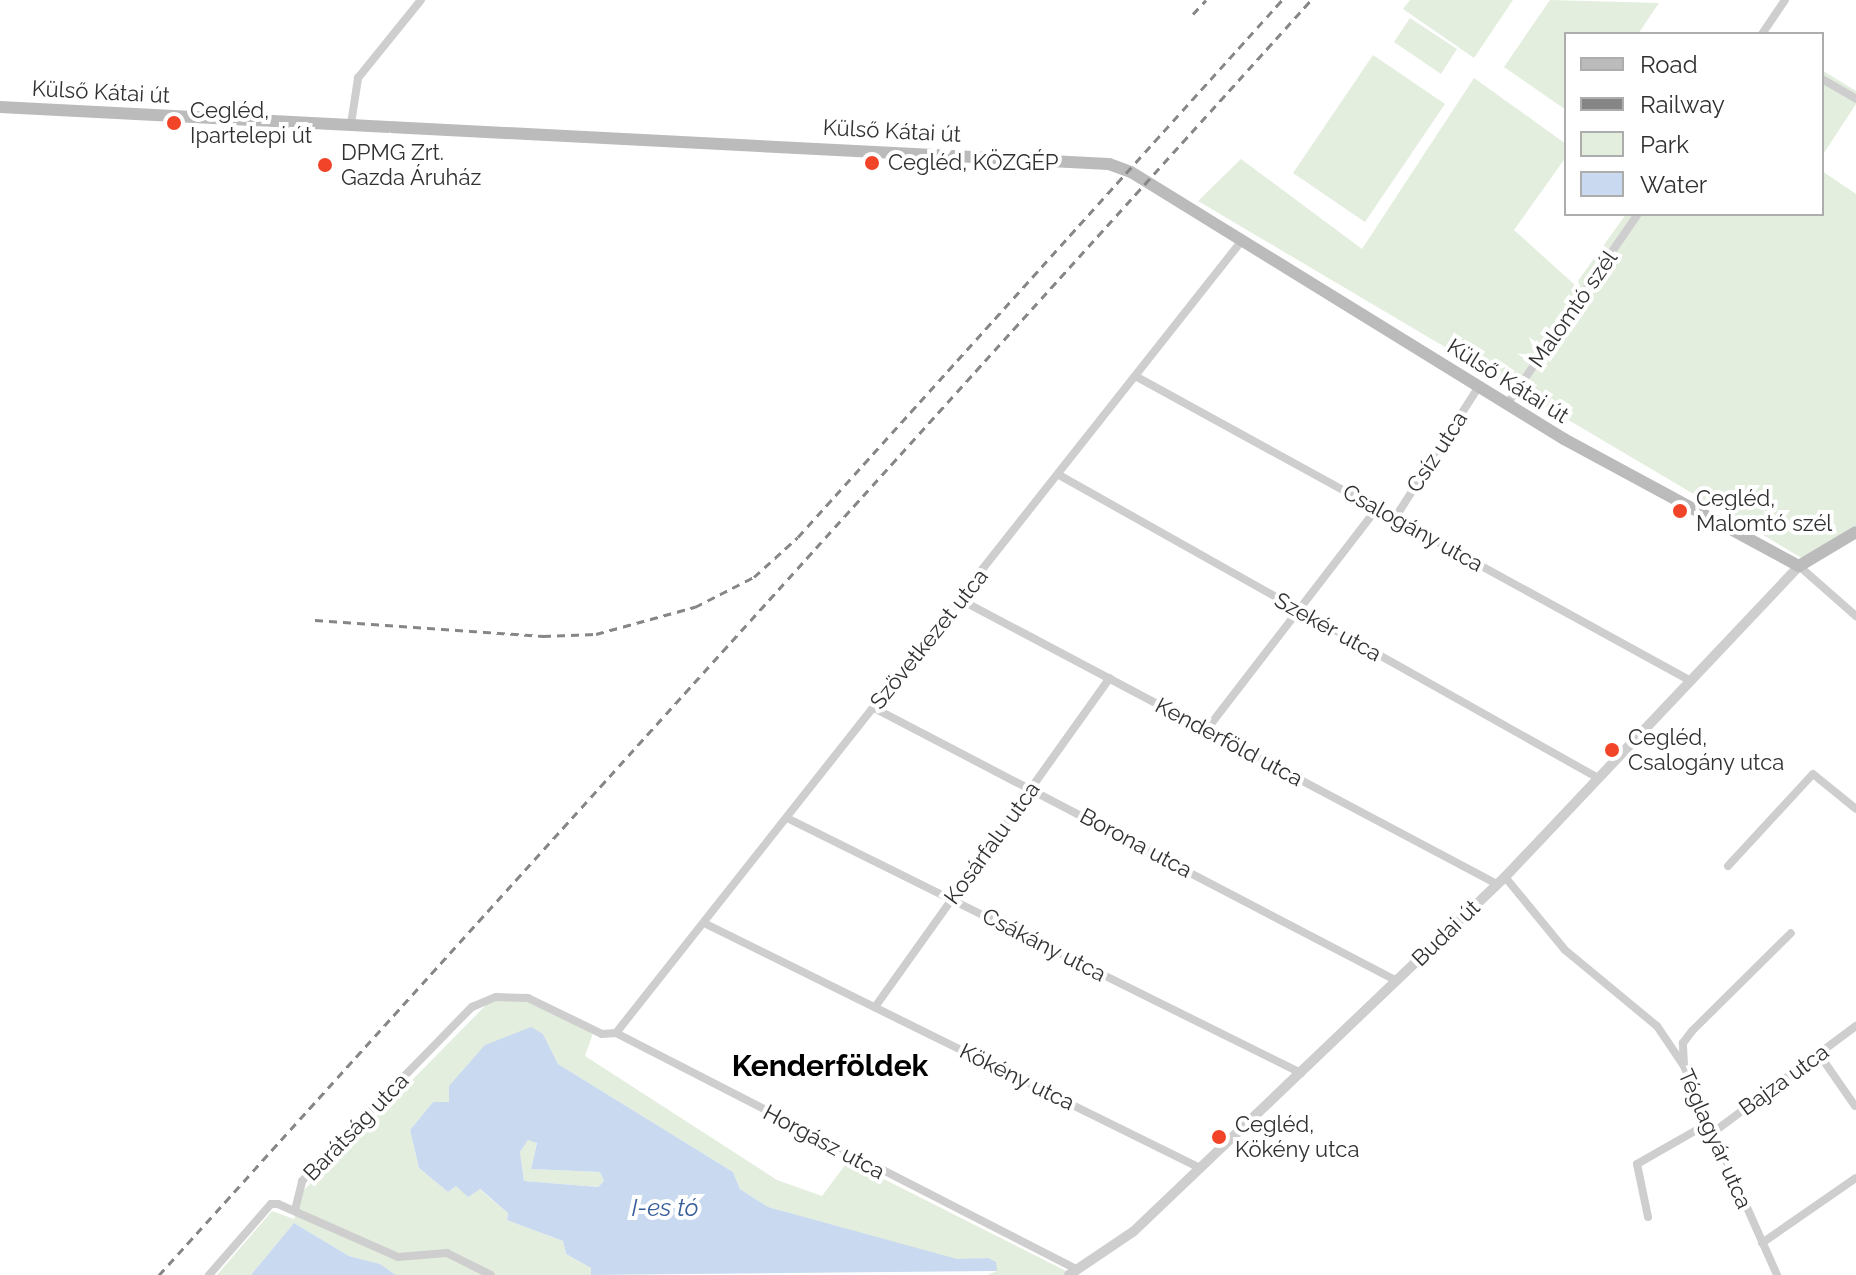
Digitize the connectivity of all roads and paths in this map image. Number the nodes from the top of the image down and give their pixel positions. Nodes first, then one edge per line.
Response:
1 (421, 0) edge
2 (1785, 0) edge
3 (1763, 32) edge
4 (1824, 80) edge
5 (1856, 99) edge
6 (0, 107) edge
7 (351, 124) junction
8 (1637, 216) edge
9 (1240, 243) junction
10 (1137, 377) junction
11 (1479, 386) junction
12 (1508, 403) junction
13 (1059, 475) junction
14 (1377, 508) junction
15 (1395, 518) junction
16 (1856, 532) edge
17 (1799, 566) junction
18 (961, 600) junction
19 (1297, 609) junction
20 (1856, 616) edge
21 (1110, 678) junction
22 (1689, 680) junction
23 (874, 708) junction
24 (1207, 729) junction
25 (1598, 778) junction
26 (1031, 788) junction
27 (1856, 809) edge
28 (787, 818) junction
29 (1728, 866) dead end
30 (1501, 881) junction
31 (952, 899) junction
32 (704, 923) junction
33 (1791, 933) dead end
34 (1397, 981) junction
35 (528, 998) joint
36 (875, 1007) junction
37 (1856, 1026) edge
38 (616, 1033) junction
39 (1819, 1054) junction
40 (1684, 1066) junction
41 (1301, 1073) junction
42 (1855, 1106) edge
43 (1707, 1124) junction
44 (1711, 1134) junction
45 (1200, 1168) junction
46 (1853, 1179) edge
47 (1856, 1190) edge
48 (295, 1210) junction
49 (1648, 1217) dead end
50 (1762, 1243) junction
51 (1074, 1272) edge
52 (209, 1275) edge
53 (491, 1275) edge
54 (1777, 1275) edge

1 - 7 street
2 - 3 street
4 - 5 street
6 - 7 main road, Külső Kátai út
7 - 9 main road, Külső Kátai út
8 - 12 street, Malomtó szél
9 - 10 street, Szövetkezet utca
9 - 11 main road, Külső Kátai út
10 - 13 street, Szövetkezet utca
10 - 14 street, Csalogány utca
11 - 12 main road, Külső Kátai út
11 - 15 street, Csíz utca
12 - 17 main road, Külső Kátai út
13 - 18 street, Szövetkezet utca
13 - 19 street, Szekér utca
14 - 15 street, Csalogány utca
14 - 19 street
15 - 22 street, Csalogány utca
16 - 17 main road
17 - 20 street
17 - 22 street, Budai út
18 - 21 street, Kenderföld utca
18 - 23 street, Szövetkezet utca
19 - 24 street
19 - 25 street, Szekér utca
21 - 24 street, Kenderföld utca
21 - 26 street, Kosárfalu utca
22 - 25 street, Budai út
23 - 26 street, Borona utca
23 - 28 street, Szövetkezet utca
24 - 30 street, Kenderföld utca
25 - 30 street, Budai út
26 - 31 street, Kosárfalu utca
26 - 34 street, Borona utca
27 - 29 street
28 - 31 street, Csákány utca
28 - 32 street, Szövetkezet utca
30 - 34 street, Budai út
30 - 40 street, Téglagyár utca
31 - 36 street, Kosárfalu utca
31 - 41 street, Csákány utca
32 - 36 street, Kökény utca
32 - 38 street, Szövetkezet utca
33 - 40 street
34 - 41 street, Budai út
35 - 38 street, Horgász utca
35 - 48 street, Barátság utca
36 - 45 street, Kökény utca
37 - 39 street, Bajza utca
38 - 51 street, Horgász utca
39 - 42 street
39 - 44 street, Bajza utca
40 - 43 street, Téglagyár utca
41 - 45 street, Budai út
43 - 44 street, Téglagyár utca
43 - 49 street
44 - 50 street, Téglagyár utca
45 - 51 street, Budai út
46 - 47 street
46 - 50 street
48 - 52 street, Barátság utca
48 - 53 street
50 - 54 street, Téglagyár utca

